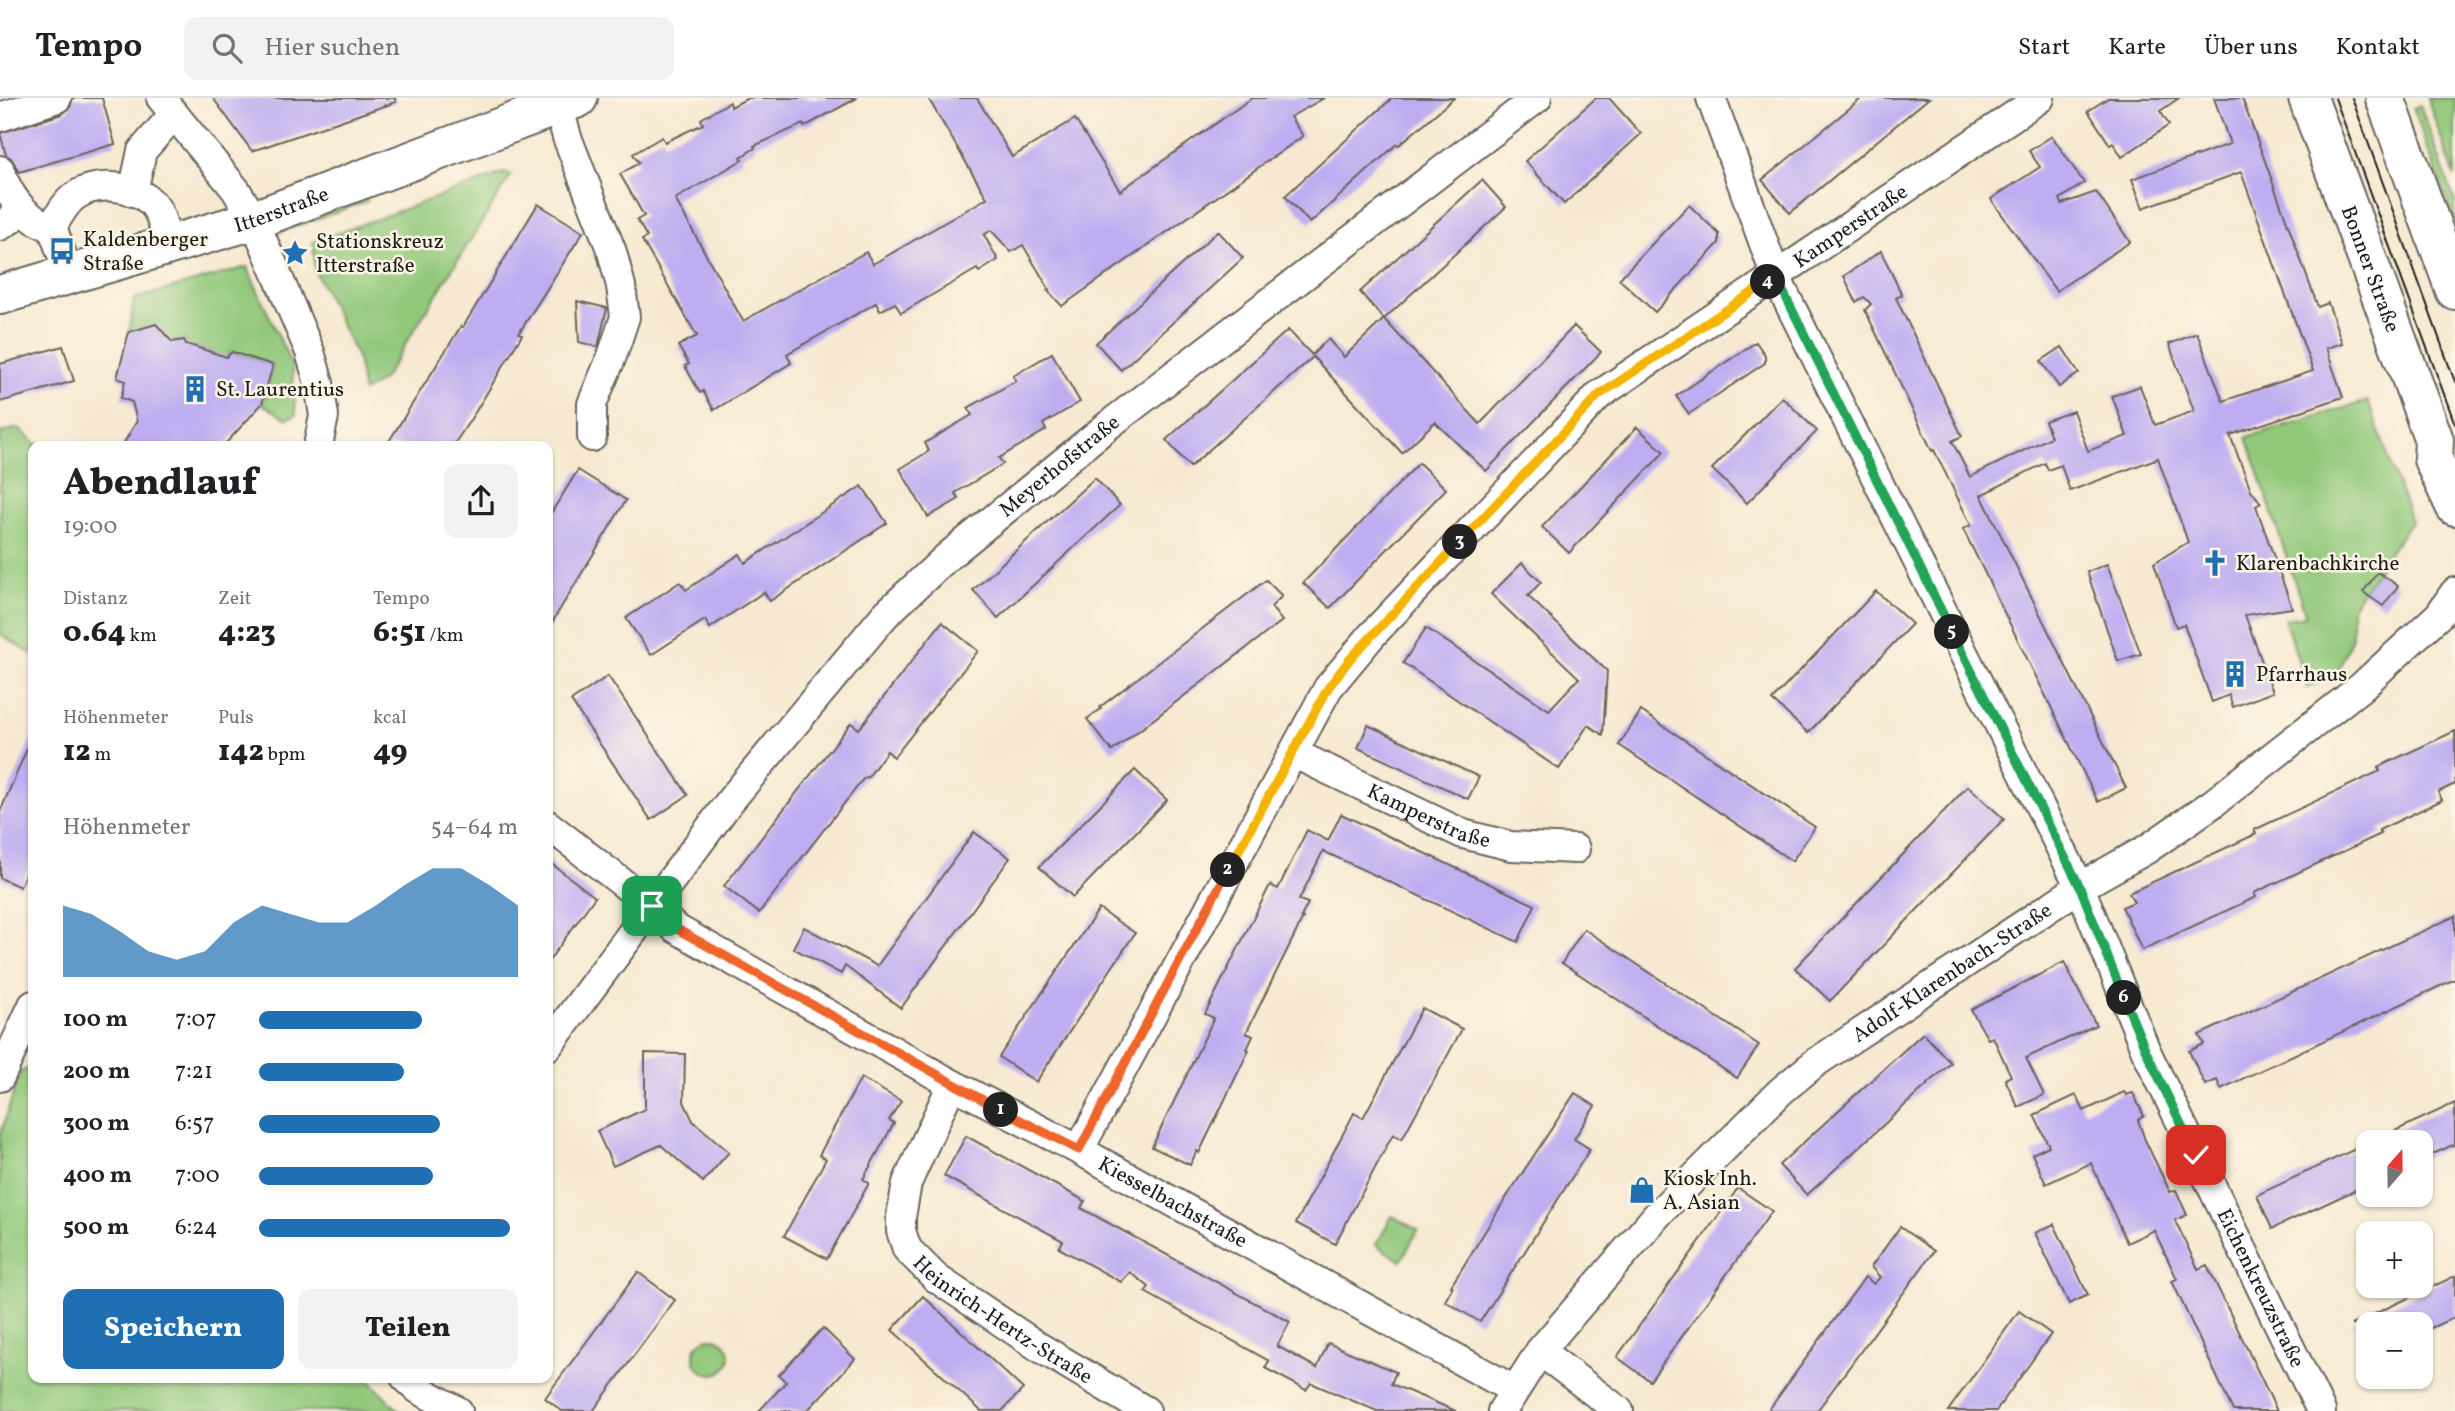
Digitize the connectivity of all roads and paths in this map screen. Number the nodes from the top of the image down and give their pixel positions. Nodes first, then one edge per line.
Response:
1 (57, 98) edge
2 (1537, 98) edge
3 (1711, 98) edge
4 (2040, 98) edge
5 (2308, 98) edge
6 (2385, 98) edge
7 (568, 102) edge
8 (168, 106) edge
9 (0, 117) edge
10 (0, 170) edge
11 (133, 192) junction
12 (9, 217) edge
13 (254, 220) junction
14 (51, 227) junction
15 (168, 245) junction
16 (69, 274) junction
17 (1776, 277) junction
18 (2455, 289) edge
19 (0, 295) edge
20 (592, 437) dead end
21 (319, 441) edge
22 (2444, 453) edge
23 (2455, 506) edge
24 (2455, 592) edge
25 (1293, 753) junction
26 (553, 829) edge
27 (1575, 849) dead end
28 (2080, 887) junction
29 (652, 906) junction
30 (22, 1022) edge
31 (553, 1039) edge
32 (0, 1077) edge
33 (952, 1084) junction
34 (1079, 1150) junction
35 (1540, 1350) junction
36 (412, 1383) edge
37 (1508, 1400) edge
38 (458, 1411) edge
39 (1146, 1411) edge
40 (1619, 1411) edge
41 (2321, 1411) edge

1 - 9 street
2 - 29 street, Meyerhofstraße
3 - 17 street, Eichenkreuzstraße
4 - 17 street, Kamperstraße
5 - 22 main road, Bonner Straße
6 - 18 main road
7 - 13 main road, Itterstraße
7 - 20 street, Itterstraße
8 - 11 street
8 - 13 street
10 - 12 street
11 - 14 street
11 - 15 street
12 - 14 street
13 - 15 main road, Itterstraße
13 - 21 street
14 - 16 street
15 - 16 main road, Itterstraße
16 - 19 main road, Itterstraße
17 - 25 street, Kamperstraße
17 - 28 street, Eichenkreuzstraße
22 - 23 main road, Bonner Straße
24 - 28 street, Adolf-Klarenbach-Straße
25 - 27 street, Kamperstraße
25 - 34 street, Kamperstraße
26 - 29 street
28 - 35 street, Adolf-Klarenbach-Straße
28 - 41 street, Eichenkreuzstraße
29 - 31 street, Meyerhofstraße
29 - 33 street, Kiesselbachstraße
30 - 32 street
33 - 34 street, Kiesselbachstraße
33 - 39 street, Heinrich-Hertz-Straße
34 - 37 street, Kiesselbachstraße
35 - 37 street, Adolf-Klarenbach-Straße
35 - 40 street
36 - 38 street

